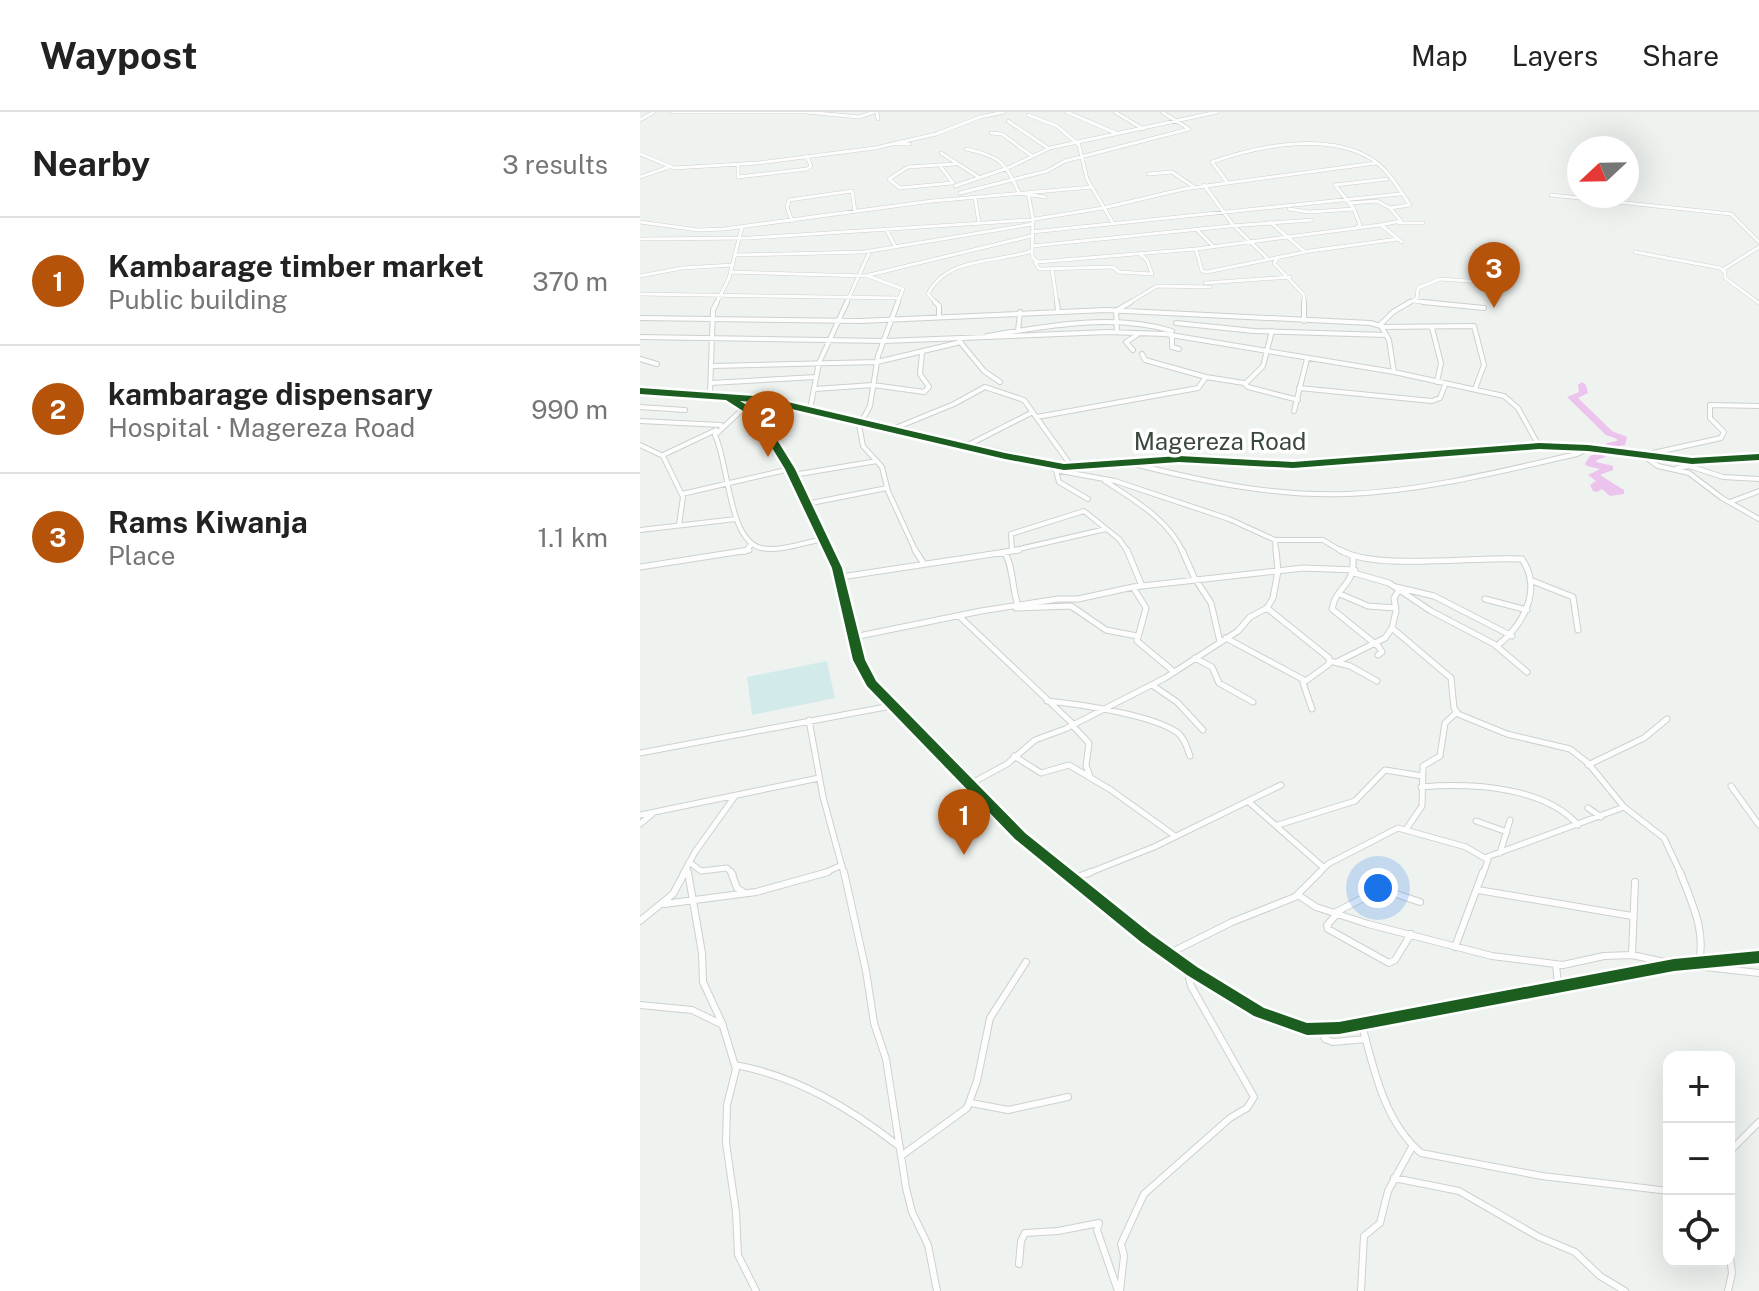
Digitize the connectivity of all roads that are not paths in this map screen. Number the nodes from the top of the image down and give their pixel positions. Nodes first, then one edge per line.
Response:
1 (654, 112) edge
2 (672, 112) edge
3 (732, 112) edge
4 (796, 112) edge
5 (806, 112) edge
6 (876, 112) edge
7 (1004, 112) edge
8 (1067, 112) edge
9 (1115, 112) edge
10 (1162, 112) edge
11 (1217, 112) edge
12 (1204, 113) edge
13 (1028, 115) dead end
14 (878, 119) dead end
15 (640, 120) edge
16 (1008, 121) dead end
17 (1177, 121) junction
18 (1144, 129) junction
19 (1131, 132) junction
20 (991, 133) dead end
21 (1119, 135) junction
22 (1146, 141) junction
23 (892, 143) junction
24 (1078, 143) junction
25 (910, 144) dead end
26 (966, 149) dead end
27 (1049, 149) junction
28 (941, 153) dead end
29 (640, 154) edge
30 (807, 156) junction
31 (1032, 156) junction
32 (1082, 157) junction
33 (650, 158) junction
34 (1376, 163) junction
35 (955, 164) junction
36 (738, 165) junction
37 (670, 167) junction
38 (940, 167) junction
39 (1008, 168) junction
40 (650, 172) junction
41 (1148, 174) dead end
42 (642, 178) edge
43 (980, 178) junction
44 (1021, 179) junction
45 (1388, 179) junction
46 (1031, 180) dead end
47 (1013, 181) junction
48 (1228, 182) junction
49 (953, 184) junction
50 (1204, 185) junction
51 (1092, 187) junction
52 (1194, 187) junction
53 (960, 193) junction
54 (1019, 193) junction
55 (1401, 194) junction
56 (1028, 195) junction
57 (1551, 195) dead end
58 (1045, 197) dead end
59 (975, 198) junction
60 (1346, 198) junction
61 (963, 199) junction
62 (1326, 201) junction
63 (1350, 203) junction
64 (1287, 207) junction
65 (1103, 208) junction
66 (1390, 208) junction
67 (1354, 209) junction
68 (1332, 210) junction
69 (855, 212) junction
70 (1222, 212) junction
71 (1309, 212) junction
72 (1296, 220) junction
73 (1312, 220) junction
74 (792, 221) junction
75 (1033, 221) junction
76 (640, 222) edge
77 (1270, 222) junction
78 (979, 223) junction
79 (1113, 223) junction
80 (1394, 223) junction
81 (1423, 223) dead end
82 (1380, 225) junction
83 (1230, 226) junction
84 (742, 227) junction
85 (1355, 228) junction
86 (886, 229) junction
87 (1197, 230) junction
88 (1324, 233) junction
89 (1032, 234) junction
90 (739, 238) junction
91 (1286, 238) junction
92 (640, 239) edge
93 (1247, 243) junction
94 (1759, 245) edge
95 (895, 246) junction
96 (1214, 247) junction
97 (1032, 249) junction
98 (1196, 249) junction
99 (870, 251) junction
100 (1305, 252) junction
101 (1635, 252) dead end
102 (1140, 254) junction
103 (737, 255) junction
104 (1279, 258) junction
105 (1268, 259) junction
106 (1036, 262) junction
107 (733, 265) junction
108 (1052, 268) junction
109 (1723, 269) junction
110 (731, 272) junction
111 (640, 276) edge
112 (859, 276) junction
113 (868, 276) junction
114 (1290, 277) junction
115 (1484, 282) dead end
116 (1205, 283) dead end
117 (1210, 287) dead end
118 (640, 294) edge
119 (722, 294) junction
120 (847, 298) junction
121 (900, 298) junction
122 (1413, 301) junction
123 (1759, 303) edge
124 (1484, 308) dead end
125 (1117, 310) junction
126 (1058, 311) junction
127 (1020, 312) junction
128 (1179, 313) junction
129 (939, 315) junction
130 (640, 318) edge
131 (894, 318) junction
132 (712, 319) junction
133 (839, 319) junction
134 (1304, 321) junction
135 (1176, 323) junction
136 (1117, 324) junction
137 (1381, 326) junction
138 (1432, 328) junction
139 (1018, 331) junction
140 (1272, 331) junction
141 (1117, 332) junction
142 (1142, 333) junction
143 (1171, 334) junction
144 (1386, 335) junction
145 (640, 337) edge
146 (712, 338) junction
147 (973, 339) junction
148 (829, 341) junction
149 (885, 341) junction
150 (961, 343) junction
151 (1179, 349) dead end
152 (1265, 349) junction
153 (1133, 350) dead end
154 (922, 353) junction
155 (1142, 354) dead end
156 (640, 359) edge
157 (1307, 359) junction
158 (877, 362) junction
159 (819, 363) junction
160 (657, 364) dead end
161 (713, 366) junction
162 (1394, 372) junction
163 (816, 377) junction
164 (1206, 377) junction
165 (1000, 382) dead end
166 (1437, 382) junction
167 (711, 383) junction
168 (1245, 384) junction
169 (873, 385) junction
170 (1445, 385) junction
171 (1299, 388) junction
172 (815, 389) junction
173 (1475, 389) junction
174 (640, 391) edge
175 (714, 396) junction
176 (729, 398) junction
177 (1298, 400) junction
178 (745, 406) junction
179 (1759, 406) edge
180 (640, 407) edge
181 (810, 409) junction
182 (685, 410) dead end
183 (1294, 411) dead end
184 (1031, 413) junction
185 (1037, 417) junction
186 (640, 421) edge
187 (866, 422) junction
188 (721, 426) junction
189 (893, 429) junction
190 (640, 445) edge
191 (1539, 446) junction
192 (972, 448) junction
193 (1588, 448) junction
194 (663, 455) junction
195 (1644, 456) junction
196 (1759, 457) edge
197 (878, 461) junction
198 (1127, 462) junction
199 (1072, 467) junction
200 (1055, 468) junction
201 (1676, 469) junction
202 (792, 472) junction
203 (1099, 477) junction
204 (1759, 479) edge
205 (729, 483) junction
206 (887, 488) junction
207 (1759, 491) edge
208 (682, 494) junction
209 (1088, 499) dead end
210 (1729, 502) junction
211 (806, 504) junction
212 (736, 519) junction
213 (1758, 519) edge
214 (679, 525) junction
215 (1106, 529) junction
216 (640, 530) edge
217 (824, 539) junction
218 (1275, 540) junction
219 (751, 545) junction
220 (1012, 551) junction
221 (1004, 552) junction
222 (1352, 557) junction
223 (924, 564) junction
224 (640, 567) edge
225 (1278, 571) junction
226 (1355, 572) junction
227 (841, 577) junction
228 (1196, 580) junction
229 (1530, 580) junction
230 (1142, 586) junction
231 (1133, 587) junction
232 (1396, 588) junction
233 (1340, 594) junction
234 (1485, 599) dead end
235 (1018, 606) junction
236 (1011, 607) junction
237 (1267, 608) junction
238 (1396, 608) junction
239 (1527, 610) junction
240 (959, 616) junction
241 (1392, 628) junction
242 (1578, 630) dead end
243 (1137, 636) junction
244 (1512, 636) junction
245 (854, 637) junction
246 (1226, 638) junction
247 (1220, 643) junction
248 (1375, 643) junction
249 (1497, 646) junction
250 (1378, 655) dead end
251 (1194, 657) junction
252 (1330, 661) junction
253 (1337, 662) junction
254 (1173, 671) junction
255 (1527, 672) dead end
256 (1304, 680) junction
257 (1377, 681) dead end
258 (1152, 685) junction
259 (1047, 701) junction
260 (1253, 702) dead end
261 (891, 706) junction
262 (1312, 709) dead end
263 (1105, 710) junction
264 (1457, 712) junction
265 (1667, 719) dead end
266 (809, 720) junction
267 (1073, 725) junction
268 (1203, 730) dead end
269 (640, 753) edge
270 (1014, 756) junction
271 (1190, 756) dead end
272 (1588, 765) junction
273 (1422, 776) junction
274 (1090, 777) junction
275 (819, 778) junction
276 (968, 785) junction
277 (1281, 785) dead end
278 (1731, 786) dead end
279 (1421, 787) junction
280 (735, 796) junction
281 (1249, 802) junction
282 (1624, 807) junction
283 (1588, 808) dead end
284 (654, 813) junction
285 (640, 815) edge
286 (1601, 817) junction
287 (1510, 820) dead end
288 (1476, 821) dead end
289 (640, 824) edge
290 (1278, 825) junction
291 (1578, 825) junction
292 (1759, 825) edge
293 (1407, 828) junction
294 (1507, 832) junction
295 (1175, 837) junction
296 (1499, 854) junction
297 (1487, 857) junction
298 (688, 865) junction
299 (842, 865) junction
300 (1324, 868) junction
301 (1072, 879) junction
302 (1635, 882) dead end
303 (1478, 890) junction
304 (744, 892) junction
305 (1298, 895) junction
306 (693, 902) junction
307 (1420, 902) dead end
308 (664, 904) junction
309 (1336, 913) junction
310 (1632, 916) junction
311 (640, 921) edge
312 (1411, 934) junction
313 (1455, 947) junction
314 (1168, 954) junction
315 (1632, 955) junction
316 (1759, 957) edge
317 (1026, 962) dead end
318 (1699, 962) junction
319 (1556, 964) junction
320 (1685, 964) junction
321 (1674, 965) junction
322 (1192, 971) junction
323 (1759, 973) edge
324 (1558, 986) junction
325 (640, 1005) edge
326 (723, 1025) junction
327 (1362, 1025) junction
328 (1320, 1029) junction
329 (1366, 1039) junction
330 (735, 1065) junction
331 (1068, 1097) dead end
332 (971, 1103) junction
333 (1759, 1122) edge
334 (1735, 1146) edge
335 (900, 1147) junction
336 (1412, 1147) junction
337 (900, 1157) junction
338 (1394, 1178) junction
339 (1663, 1190) edge
340 (1019, 1264) dead end
341 (1731, 1267) edge
342 (756, 1291) edge
343 (937, 1291) edge
344 (1119, 1291) edge
345 (1361, 1291) edge
346 (1625, 1291) edge
347 (1728, 1291) edge

1 - 15 street
2 - 3 street
3 - 4 street
4 - 5 street
5 - 6 street
6 - 14 street
7 - 23 street
8 - 21 street
9 - 18 street
10 - 17 street
11 - 12 street
12 - 17 street
13 - 24 street
16 - 27 street
17 - 18 street
17 - 22 street
18 - 19 street
19 - 21 street
19 - 22 street
20 - 31 street
21 - 24 street
22 - 32 street
23 - 25 street
23 - 30 street
24 - 27 street
24 - 32 street
26 - 39 street
27 - 31 street
28 - 35 street
29 - 33 street
30 - 36 street
30 - 36 street
31 - 39 street
32 - 44 street
32 - 51 street
33 - 37 street
33 - 40 street
34 - 45 street
34 - 48 street
34 - 48 street
35 - 38 street
35 - 43 street
36 - 37 street
37 - 40 street
38 - 49 street
38 - 49 street
39 - 43 street
39 - 47 street
40 - 42 street
41 - 52 street
43 - 49 street
44 - 46 street
44 - 47 street
45 - 55 street
45 - 60 street
47 - 53 street
47 - 54 street
48 - 50 street
49 - 53 street
50 - 52 street
50 - 70 street
51 - 56 street
51 - 65 street
52 - 65 street
53 - 61 street
54 - 56 street
54 - 59 street
55 - 60 street
55 - 66 street
56 - 58 street
56 - 75 street
57 - 94 street
59 - 61 street
59 - 78 street
60 - 62 street
60 - 63 street
61 - 69 street
62 - 64 street
62 - 68 street
63 - 66 street
63 - 67 street
64 - 70 street
64 - 71 street
64 - 72 street
65 - 75 street
65 - 79 street
66 - 80 street
67 - 68 street
67 - 85 street
68 - 71 street
69 - 74 street
69 - 74 street
70 - 79 street
70 - 83 street
71 - 73 street
72 - 73 street
72 - 77 street
73 - 88 street
74 - 84 street
75 - 78 street
75 - 89 street
75 - 95 street
76 - 84 street
77 - 83 street
77 - 91 street
78 - 86 street
79 - 89 street
80 - 81 street
80 - 82 street
82 - 85 street
82 - 100 street
83 - 87 street
83 - 93 street
84 - 90 street
85 - 88 street
86 - 90 street
86 - 95 street
87 - 96 street
87 - 97 street
88 - 91 street
89 - 97 street
89 - 113 street
90 - 92 street
90 - 103 street
91 - 93 street
91 - 100 street
93 - 96 street
93 - 105 street
94 - 109 street
95 - 99 street
96 - 98 street
97 - 106 street
97 - 129 street
98 - 102 street
98 - 105 street
99 - 103 street
99 - 112 street
100 - 104 street
101 - 109 street
102 - 106 street
102 - 108 street
103 - 107 street
104 - 105 street
104 - 114 street
106 - 108 street
107 - 110 street
107 - 111 street
108 - 126 street
109 - 123 street
110 - 112 street
110 - 119 street
112 - 113 street
112 - 120 street
113 - 121 street
114 - 116 street
114 - 134 street
115 - 122 street
117 - 125 street
118 - 119 street
119 - 120 street
119 - 132 street
120 - 121 street
120 - 133 street
121 - 131 street
122 - 124 street
122 - 137 street
125 - 126 street
125 - 128 street
125 - 136 street
126 - 127 street
127 - 129 street
127 - 139 street
128 - 134 street
128 - 135 street
129 - 131 street
130 - 132 street
131 - 133 street
131 - 149 street
132 - 133 street
132 - 146 street
133 - 148 street
134 - 137 street
135 - 140 street
135 - 143 street
136 - 139 street
136 - 141 street
136 - 143 street
137 - 138 street
137 - 144 street
138 - 166 street
138 - 173 street
139 - 147 street
140 - 144 street
140 - 152 street
141 - 142 street
141 - 147 street
142 - 143 street
142 - 153 street
143 - 151 street
143 - 152 street
144 - 162 street
145 - 146 street
146 - 148 street
146 - 161 street
147 - 149 street
147 - 150 street
148 - 149 street
148 - 159 street
149 - 158 street
150 - 154 street
150 - 165 street
152 - 157 street
152 - 168 street
154 - 158 street
154 - 169 street
155 - 164 street
156 - 160 street
157 - 162 street
157 - 171 street
158 - 159 street
158 - 169 street
159 - 161 street
159 - 163 street
161 - 167 street
162 - 166 street
163 - 167 street
163 - 172 street
164 - 168 street
164 - 185 street
166 - 170 street
167 - 175 street
168 - 177 street
169 - 172 street
169 - 187 street
170 - 171 street
170 - 173 street
171 - 177 street
172 - 181 street
173 - 191 street
174 - 175 street, Magereza Road
175 - 176 street, Magereza Road
176 - 178 street
176 - 181 street, Magereza Road
177 - 183 street
178 - 188 street
178 - 202 street
179 - 195 street
180 - 182 street
181 - 187 street, Magereza Road
184 - 185 street
184 - 189 street
184 - 192 street
185 - 199 street
186 - 188 street
187 - 189 street, Magereza Road
187 - 197 street
188 - 194 street
188 - 205 street
189 - 192 street, Magereza Road
190 - 194 street
191 - 193 street, Magereza Road
191 - 198 street, Magereza Road
192 - 200 street, Magereza Road
193 - 195 street, Magereza Road
193 - 198 street
194 - 208 street
195 - 196 street, Magereza Road
195 - 201 street
197 - 202 street
197 - 206 street
198 - 199 street, Magereza Road
199 - 200 street, Magereza Road
200 - 203 street
200 - 209 street
201 - 204 street
201 - 210 street
202 - 205 street
202 - 211 street
203 - 218 street
203 - 228 street
205 - 208 street
205 - 212 street
206 - 211 street
206 - 223 street
207 - 210 street
208 - 214 street
210 - 213 street
211 - 217 street
212 - 214 street
212 - 219 street
214 - 216 street
215 - 220 street
215 - 220 street
215 - 230 street
217 - 219 street
217 - 227 street
218 - 222 street
218 - 225 street
219 - 224 street
220 - 221 street
221 - 223 street
221 - 235 street
222 - 226 street
222 - 229 street
223 - 227 street
225 - 226 street
225 - 228 street
225 - 237 street
226 - 232 street
226 - 233 street
227 - 245 street
228 - 230 street
228 - 247 street
229 - 239 street
229 - 242 street
230 - 231 street
231 - 235 street
231 - 243 street
232 - 238 street
232 - 244 street
232 - 249 street
233 - 238 street
233 - 248 street
234 - 239 street
235 - 236 street
236 - 240 street
236 - 243 street
237 - 246 street
237 - 252 street
238 - 241 street
239 - 244 street
240 - 245 street
240 - 259 street
241 - 248 street
241 - 264 street
243 - 254 street
244 - 249 street
245 - 261 street
246 - 247 street
246 - 256 street
247 - 251 street
248 - 250 street
248 - 253 street
249 - 255 street
251 - 254 street
251 - 260 street
252 - 253 street
252 - 256 street
253 - 257 street
254 - 258 street
256 - 262 street
258 - 263 street
258 - 268 street
259 - 263 street
259 - 267 street
261 - 266 street
261 - 276 street
263 - 267 street
263 - 271 street
264 - 272 street
264 - 273 street
265 - 272 street
266 - 269 street
266 - 275 street
267 - 270 street
267 - 274 street
270 - 274 street
270 - 276 street
272 - 282 street
273 - 279 street
273 - 290 street
274 - 295 street
275 - 280 street
275 - 299 street
276 - 301 street
277 - 281 street
278 - 292 street
279 - 291 street
279 - 293 street
280 - 284 street
280 - 298 street
281 - 290 street
281 - 295 street
282 - 286 street
282 - 318 street
283 - 286 street
284 - 285 street
284 - 289 street
286 - 291 street
287 - 294 street
288 - 294 street
290 - 300 street
291 - 296 street
293 - 297 street
293 - 300 street
294 - 296 street
295 - 301 street
296 - 297 street
297 - 303 street
298 - 304 street
298 - 306 street
298 - 308 street
299 - 304 street
299 - 335 street
300 - 305 street
301 - 314 street
302 - 310 street
303 - 310 street
303 - 313 street
304 - 306 street
305 - 309 street
305 - 314 street
306 - 308 street
306 - 326 street
307 - 309 street
308 - 311 street
309 - 312 street
309 - 312 street
310 - 315 street
312 - 313 street
313 - 319 street
314 - 322 street
315 - 319 street
315 - 321 street
316 - 318 street
317 - 332 street
318 - 320 street
319 - 324 street
320 - 321 street
320 - 323 street
321 - 324 street
322 - 328 street
322 - 344 street
324 - 327 street
325 - 326 street
326 - 330 street
327 - 328 street
327 - 329 street
328 - 329 street
329 - 336 street
330 - 335 street
330 - 342 street
331 - 332 street
332 - 337 street
333 - 334 street
335 - 337 street
336 - 338 street
336 - 339 street
337 - 343 street
338 - 345 street
338 - 346 street
340 - 344 street
341 - 347 street

